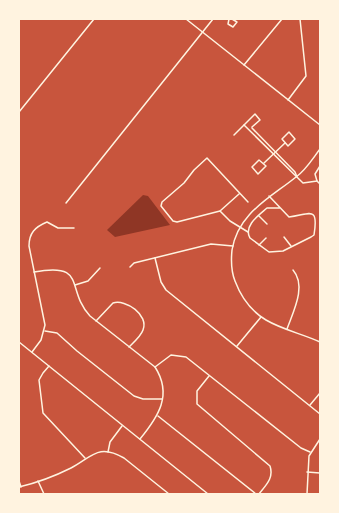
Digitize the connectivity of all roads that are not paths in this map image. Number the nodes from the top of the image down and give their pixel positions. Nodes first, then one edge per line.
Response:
1 (94, 19) edge
2 (186, 19) edge
3 (213, 19) edge
4 (229, 19) edge
5 (232, 19) edge
6 (282, 19) edge
7 (300, 19) edge
8 (202, 32) junction
9 (244, 65) junction
10 (288, 100) junction
11 (19, 112) edge
12 (244, 125) junction
13 (320, 125) edge
14 (252, 128) junction
15 (249, 130) junction
16 (234, 135) dead end
17 (285, 143) junction
18 (320, 149) edge
19 (275, 152) junction
20 (273, 154) junction
21 (263, 164) junction
22 (320, 166) edge
23 (297, 177) junction
24 (317, 181) junction
25 (320, 184) edge
26 (240, 194) junction
27 (269, 196) junction
28 (248, 202) dead end
29 (66, 203) dead end
30 (280, 208) junction
31 (220, 211) junction
32 (259, 216) junction
33 (267, 224) dead end
34 (240, 227) junction
35 (74, 228) dead end
36 (248, 232) junction
37 (284, 237) dead end
38 (266, 238) dead end
39 (259, 245) junction
40 (233, 246) junction
41 (292, 246) junction
42 (155, 258) junction
43 (130, 267) dead end
44 (100, 268) dead end
45 (293, 270) dead end
46 (34, 272) junction
47 (75, 286) junction
48 (261, 317) junction
49 (96, 321) junction
50 (287, 329) junction
51 (45, 331) junction
52 (19, 342) edge
53 (320, 342) edge
54 (237, 347) junction
55 (129, 348) junction
56 (32, 352) junction
57 (49, 366) junction
58 (155, 367) junction
59 (209, 376) junction
60 (320, 393) edge
61 (162, 399) junction
62 (310, 405) junction
63 (320, 414) edge
64 (158, 416) junction
65 (122, 426) junction
66 (140, 439) junction
67 (320, 439) edge
68 (108, 452) junction
69 (310, 452) junction
70 (85, 458) junction
71 (307, 472) junction
72 (320, 474) edge
73 (19, 481) edge
74 (38, 481) junction
75 (20, 487) edge
76 (164, 490) junction
77 (44, 494) edge
78 (161, 494) edge
79 (169, 494) edge
80 (208, 494) edge
81 (257, 494) edge
82 (307, 494) edge

1 - 11 street
2 - 8 street
3 - 8 street
4 - 5 street
6 - 9 street
7 - 10 street
8 - 9 street
8 - 29 street
9 - 10 street
10 - 13 street
12 - 14 street
12 - 15 street
12 - 16 street
14 - 15 street
14 - 19 street
15 - 20 street
17 - 17 street
17 - 19 street
18 - 23 street
19 - 20 street
19 - 23 street
20 - 21 street
20 - 23 street
21 - 21 street
22 - 24 street
23 - 24 street
23 - 27 street
24 - 25 street
26 - 28 street
26 - 31 street
26 - 31 street
27 - 30 street
27 - 34 street
30 - 32 street
30 - 41 street
31 - 34 street
32 - 33 street
32 - 36 street
34 - 36 street
34 - 40 street
35 - 46 street
36 - 39 street
37 - 41 street
38 - 39 street
39 - 41 street
40 - 42 street
40 - 48 street
42 - 43 street
42 - 54 street
44 - 47 street
45 - 50 street
46 - 47 street
46 - 51 street
47 - 49 street
48 - 50 street
48 - 54 street
49 - 55 street
49 - 55 street
50 - 53 street
51 - 56 street
51 - 61 street
52 - 56 street
54 - 62 street
55 - 58 street
56 - 57 street
57 - 65 street
57 - 70 street
58 - 59 street
58 - 61 street
59 - 69 street
59 - 81 street
60 - 62 street
61 - 64 street
62 - 63 street
64 - 66 street
64 - 81 street
65 - 66 street
65 - 68 street
66 - 80 street
67 - 69 street
68 - 70 street
68 - 76 street
69 - 71 street
70 - 74 street
71 - 72 street
71 - 82 street
73 - 75 street
74 - 75 street
74 - 77 street
76 - 78 street
76 - 79 street

